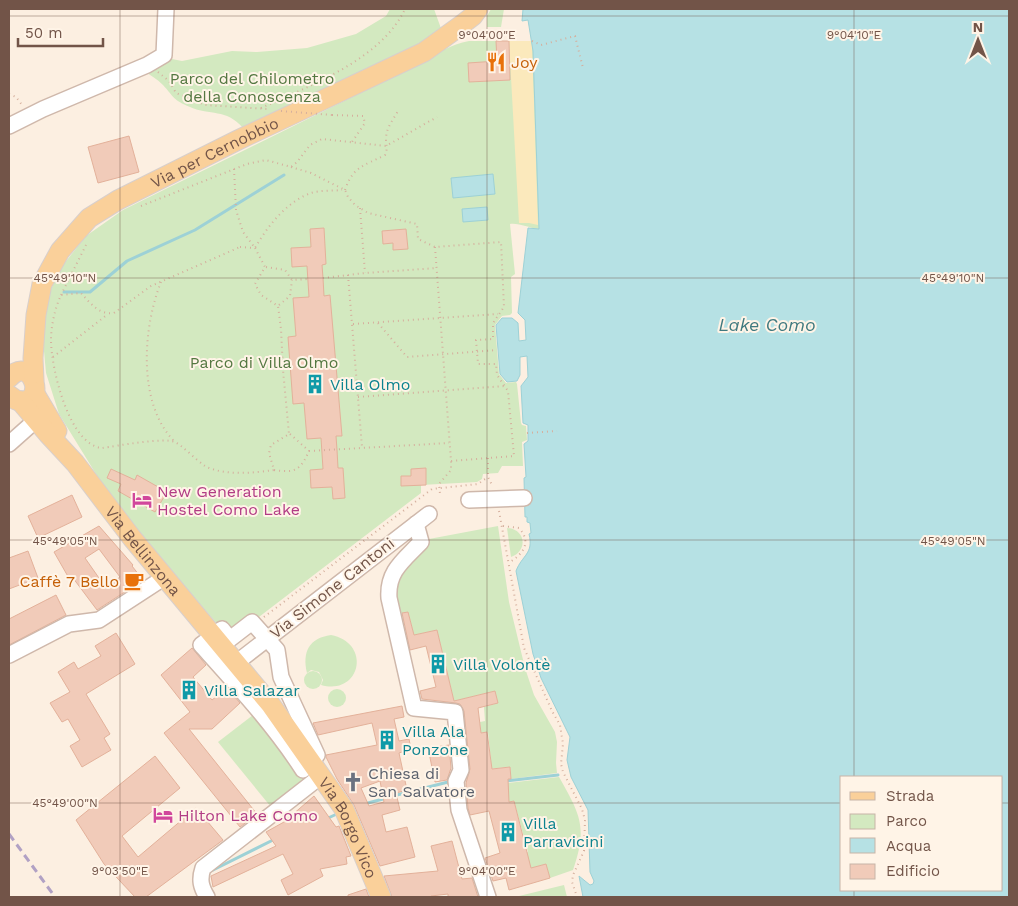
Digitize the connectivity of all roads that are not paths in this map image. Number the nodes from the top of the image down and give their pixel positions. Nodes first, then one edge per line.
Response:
1 (166, 9) edge
2 (478, 9) edge
3 (9, 126) edge
4 (35, 331) junction
5 (11, 376) edge
6 (20, 395) edge
7 (36, 420) junction
8 (9, 444) edge
9 (73, 465) junction
10 (524, 498) dead end
11 (469, 500) dead end
12 (429, 514) dead end
13 (416, 524) junction
14 (164, 577) junction
15 (213, 635) junction
16 (267, 639) junction
17 (9, 655) edge
18 (236, 663) junction
19 (316, 769) junction
20 (207, 897) edge
21 (381, 897) edge
22 (488, 897) edge

1 - 3 street
2 - 4 main road, Via per Cernobbio
4 - 5 main road, Via per Cernobbio
4 - 6 main road, Via per Cernobbio
5 - 6 main road
6 - 7 main road, Via Bellinzona
6 - 9 main road, Via Bellinzona
7 - 8 street
7 - 9 main road, Via Bellinzona
9 - 14 main road, Via Bellinzona
10 - 11 street
12 - 13 street, Via Simone Cantoni
13 - 16 street, Via Simone Cantoni
13 - 22 street
14 - 15 main road, Via Bellinzona
14 - 17 street
15 - 16 street
15 - 18 main road, Via Bellinzona
15 - 19 street
16 - 18 street, Via Simone Cantoni
16 - 19 street
18 - 19 main road, Via Borgo Vico
19 - 20 street
19 - 21 main road, Via Borgo Vico

